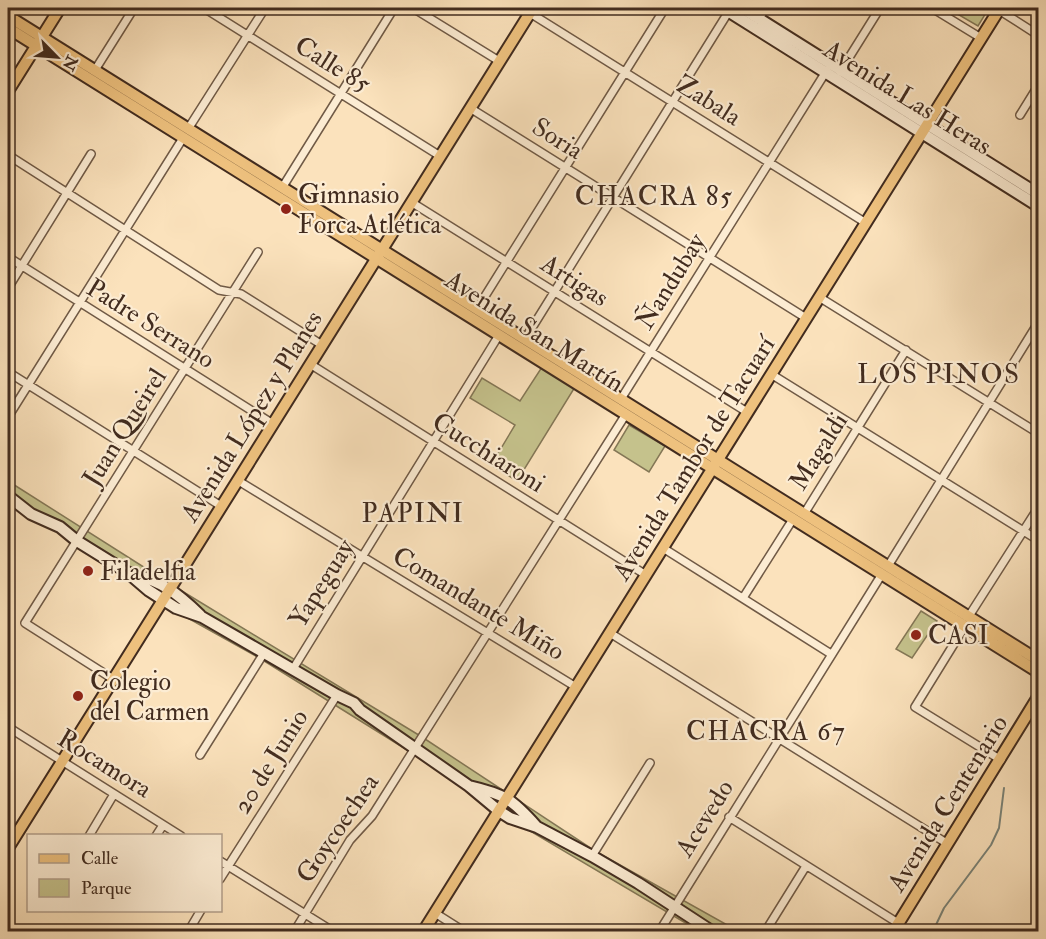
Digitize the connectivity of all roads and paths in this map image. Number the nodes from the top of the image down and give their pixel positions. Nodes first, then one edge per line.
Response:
1 (60, 8) edge
2 (134, 8) edge
3 (204, 8) edge
4 (265, 8) edge
5 (394, 8) edge
6 (413, 8) edge
7 (665, 8) edge
8 (742, 8) edge
9 (766, 8) edge
10 (880, 8) edge
11 (932, 8) edge
12 (726, 9) edge
13 (999, 9) edge
14 (531, 10) edge
15 (8, 16) edge
16 (759, 18) junction
17 (8, 28) edge
18 (248, 35) junction
19 (1038, 35) edge
20 (981, 38) junction
21 (39, 41) junction
22 (499, 61) junction
23 (828, 67) junction
24 (95, 70) junction
25 (624, 72) junction
26 (839, 74) junction
27 (1038, 86) edge
28 (8, 91) edge
29 (340, 93) junction
30 (672, 102) junction
31 (470, 108) junction
32 (1020, 115) dead end
33 (925, 128) junction
34 (186, 133) junction
35 (91, 154) dead end
36 (8, 155) edge
37 (440, 156) junction
38 (769, 162) junction
39 (565, 167) junction
40 (282, 188) junction
41 (67, 193) junction
42 (613, 197) junction
43 (1037, 197) edge
44 (411, 202) junction
45 (866, 223) junction
46 (125, 230) junction
47 (258, 252) dead end
48 (379, 254) junction
49 (8, 257) edge
50 (710, 257) junction
51 (506, 262) junction
52 (21, 266) junction
53 (8, 288) edge
54 (233, 292) junction
55 (555, 292) junction
56 (819, 297) junction
57 (79, 302) junction
58 (477, 309) junction
59 (806, 318) junction
60 (1038, 323) edge
61 (499, 335) junction
62 (525, 339) junction
63 (322, 345) junction
64 (906, 350) junction
65 (651, 351) junction
66 (310, 364) junction
67 (185, 369) junction
68 (8, 372) edge
69 (771, 374) junction
70 (27, 385) junction
71 (621, 399) junction
72 (989, 401) junction
73 (747, 412) junction
74 (626, 414) junction
75 (8, 417) edge
76 (273, 424) junction
77 (857, 429) junction
78 (1038, 433) edge
79 (433, 441) junction
80 (133, 451) junction
81 (716, 464) junction
82 (237, 480) junction
83 (941, 480) junction
84 (8, 495) edge
85 (221, 506) junction
86 (1038, 508) edge
87 (804, 514) junction
88 (794, 519) junction
89 (558, 520) junction
90 (1024, 531) junction
91 (1038, 540) edge
92 (77, 541) junction
93 (663, 548) junction
94 (362, 556) junction
95 (885, 570) junction
96 (127, 572) junction
97 (646, 575) junction
98 (170, 588) junction
99 (743, 598) junction
100 (162, 600) junction
101 (202, 617) junction
102 (967, 621) junction
103 (488, 633) junction
104 (610, 633) junction
105 (264, 653) junction
106 (831, 654) junction
107 (1038, 660) edge
108 (293, 669) junction
109 (1038, 672) edge
110 (113, 679) junction
111 (576, 687) junction
112 (1038, 697) edge
113 (342, 698) junction
114 (8, 727) edge
115 (778, 738) junction
116 (415, 748) junction
117 (200, 755) dead end
118 (1001, 760) junction
119 (62, 761) junction
120 (650, 763) dead end
121 (469, 786) junction
122 (114, 794) junction
123 (507, 798) junction
124 (499, 811) junction
125 (729, 818) junction
126 (163, 825) junction
127 (537, 828) junction
128 (90, 834) edge
129 (157, 834) edge
130 (178, 834) edge
131 (948, 844) junction
132 (8, 848) edge
133 (592, 856) junction
134 (222, 862) edge
135 (229, 866) junction
136 (806, 866) junction
137 (222, 876) edge
138 (674, 907) junction
139 (200, 912) edge
140 (435, 913) junction
141 (305, 914) junction
142 (895, 927) edge
143 (188, 932) edge
144 (294, 932) edge
145 (334, 932) edge
146 (423, 932) edge
147 (465, 932) edge
148 (659, 932) edge
149 (714, 932) edge
150 (765, 932) edge

1 - 21 main road
2 - 24 street
3 - 18 street, Calle 85
4 - 18 street
5 - 29 street
6 - 22 street
7 - 25 street
8 - 16 main road, Avenida Las Heras
9 - 16 street
10 - 26 street
11 - 20 street
12 - 23 main road, Avenida Las Heras
12 - 30 street
13 - 19 street
13 - 20 main road, Avenida Tambor de Tacuarí
14 - 22 main road, Avenida López y Planes
14 - 25 street, Zabala
15 - 21 main road, Avenida San Martín
16 - 23 main road, Avenida Las Heras
17 - 21 main road, Avenida San Martín
18 - 29 street, Calle 85
18 - 34 street
20 - 33 main road, Avenida Tambor de Tacuarí
21 - 24 main road, Avenida San Martín
21 - 28 main road
21 - 34 main road, Avenida San Martín
22 - 31 main road, Avenida López y Planes
23 - 26 main road, Avenida Las Heras
23 - 38 street, Ñandubay
24 - 34 main road, Avenida San Martín
25 - 30 street, Zabala
25 - 39 street
26 - 33 main road, Avenida Las Heras
27 - 32 street
29 - 37 street, Calle 85
29 - 40 street
30 - 38 street, Zabala
30 - 42 street
31 - 37 main road, Avenida López y Planes
31 - 39 street, Soria
33 - 43 main road, Avenida Las Heras
33 - 45 main road, Avenida Tambor de Tacuarí
34 - 40 main road, Avenida San Martín
34 - 46 street
34 - 48 main road, Avenida San Martín
35 - 41 street
36 - 41 street
37 - 44 main road, Avenida López y Planes
38 - 45 street, Zabala
38 - 50 street, Ñandubay
39 - 42 street, Soria
39 - 51 street
40 - 48 main road, Avenida San Martín
41 - 46 street
41 - 52 street
42 - 50 street, Soria
42 - 55 street
44 - 48 main road, Avenida López y Planes
44 - 51 street, Artigas
45 - 56 main road, Avenida Tambor de Tacuarí
46 - 54 street
46 - 57 street
47 - 54 street, Juan Queirel
48 - 58 main road, Avenida San Martín
48 - 61 main road, Avenida San Martín
48 - 63 main road, Avenida López y Planes
49 - 52 street, Padre Serrano
50 - 59 street, Soria
50 - 65 street, Ñandubay
51 - 55 street, Artigas
51 - 58 street
52 - 53 street
52 - 57 street, Padre Serrano
54 - 63 street
54 - 67 street, Juan Queirel
55 - 62 street
55 - 65 street, Artigas
56 - 59 main road, Avenida Tambor de Tacuarí
56 - 64 street
57 - 67 street, Padre Serrano
57 - 70 street
58 - 62 main road, Avenida San Martín
59 - 69 main road, Avenida Tambor de Tacuarí
60 - 72 street, Acevedo
61 - 74 main road, Avenida San Martín
61 - 79 street, Yapeguay
62 - 71 main road, Avenida San Martín
63 - 66 main road, Avenida López y Planes
64 - 72 street
64 - 77 street, Magaldi
65 - 71 street, Ñandubay
65 - 73 street, Artigas
66 - 76 main road, Avenida López y Planes
66 - 79 street, Cucchiaroni
67 - 76 street, Padre Serrano
67 - 80 street, Juan Queirel
68 - 70 street
69 - 73 main road, Avenida Tambor de Tacuarí
69 - 77 street
70 - 75 street
70 - 80 street
71 - 81 main road, Avenida San Martín
72 - 78 street
72 - 83 street, Acevedo
73 - 81 main road, Avenida Tambor de Tacuarí
74 - 81 main road, Avenida San Martín
74 - 89 street, Goycoechea
76 - 82 main road, Avenida López y Planes
77 - 83 street
77 - 87 street, Magaldi
79 - 89 street, Cucchiaroni
79 - 94 street, Yapeguay
80 - 85 street
80 - 92 street, Juan Queirel
81 - 87 main road, Avenida San Martín
81 - 88 main road, Avenida San Martín
81 - 93 main road, Avenida Tambor de Tacuarí
82 - 85 main road, Avenida López y Planes
82 - 94 street, Comandante Miño
83 - 90 street
83 - 95 street, Acevedo
84 - 92 main road
85 - 98 main road, Avenida López y Planes
86 - 90 street
87 - 95 main road, Avenida San Martín
88 - 95 main road, Avenida San Martín
88 - 99 street, Magaldi
89 - 97 street, Cucchiaroni
89 - 103 street, Goycoechea
90 - 91 street
90 - 102 street
92 - 96 main road
92 - 110 street, Juan Queirel
93 - 97 main road, Avenida Tambor de Tacuarí
93 - 99 street
94 - 103 street, Comandante Miño
94 - 108 street, Yapeguay
95 - 102 main road, Avenida San Martín
95 - 106 street, Acevedo
96 - 98 main road
96 - 100 main road
97 - 104 main road, Avenida Tambor de Tacuarí
98 - 100 main road, Avenida López y Planes
98 - 101 main road
99 - 106 street
100 - 101 main road
100 - 110 main road, Avenida López y Planes
101 - 105 main road
102 - 107 main road, Avenida San Martín
102 - 109 main road, Avenida San Martín
102 - 118 street
103 - 111 street, Comandante Miño
103 - 116 street, Goycoechea
104 - 111 main road, Avenida Tambor de Tacuarí
104 - 115 street
105 - 108 main road
105 - 117 street
106 - 115 street, Acevedo
108 - 113 main road
110 - 119 main road, Avenida López y Planes
111 - 123 main road, Avenida Tambor de Tacuarí
112 - 118 main road, Avenida Centenario
113 - 116 main road
113 - 135 street, 20 de Junio
114 - 119 street, Rocamora
115 - 125 street, Acevedo
115 - 131 street
116 - 121 main road
116 - 141 street, Goycoechea
118 - 131 main road, Avenida Centenario
119 - 122 street, Rocamora
119 - 132 main road, Avenida López y Planes
120 - 133 street
121 - 123 main road
121 - 124 main road
122 - 126 street, Rocamora
122 - 128 street
123 - 124 main road, Avenida Tambor de Tacuarí
123 - 127 main road
124 - 127 main road
124 - 140 main road, Avenida Tambor de Tacuarí
125 - 136 street
125 - 138 street, Acevedo
126 - 129 street
126 - 130 street, Rocamora
127 - 133 main road
131 - 142 main road, Avenida Centenario
133 - 138 main road
134 - 135 street
135 - 137 street, 20 de Junio
135 - 141 street
136 - 142 street
136 - 150 street
138 - 148 street, Acevedo
138 - 149 main road
139 - 143 street
140 - 146 main road, Avenida Tambor de Tacuarí
140 - 147 street
141 - 144 street, Goycoechea
141 - 145 street

